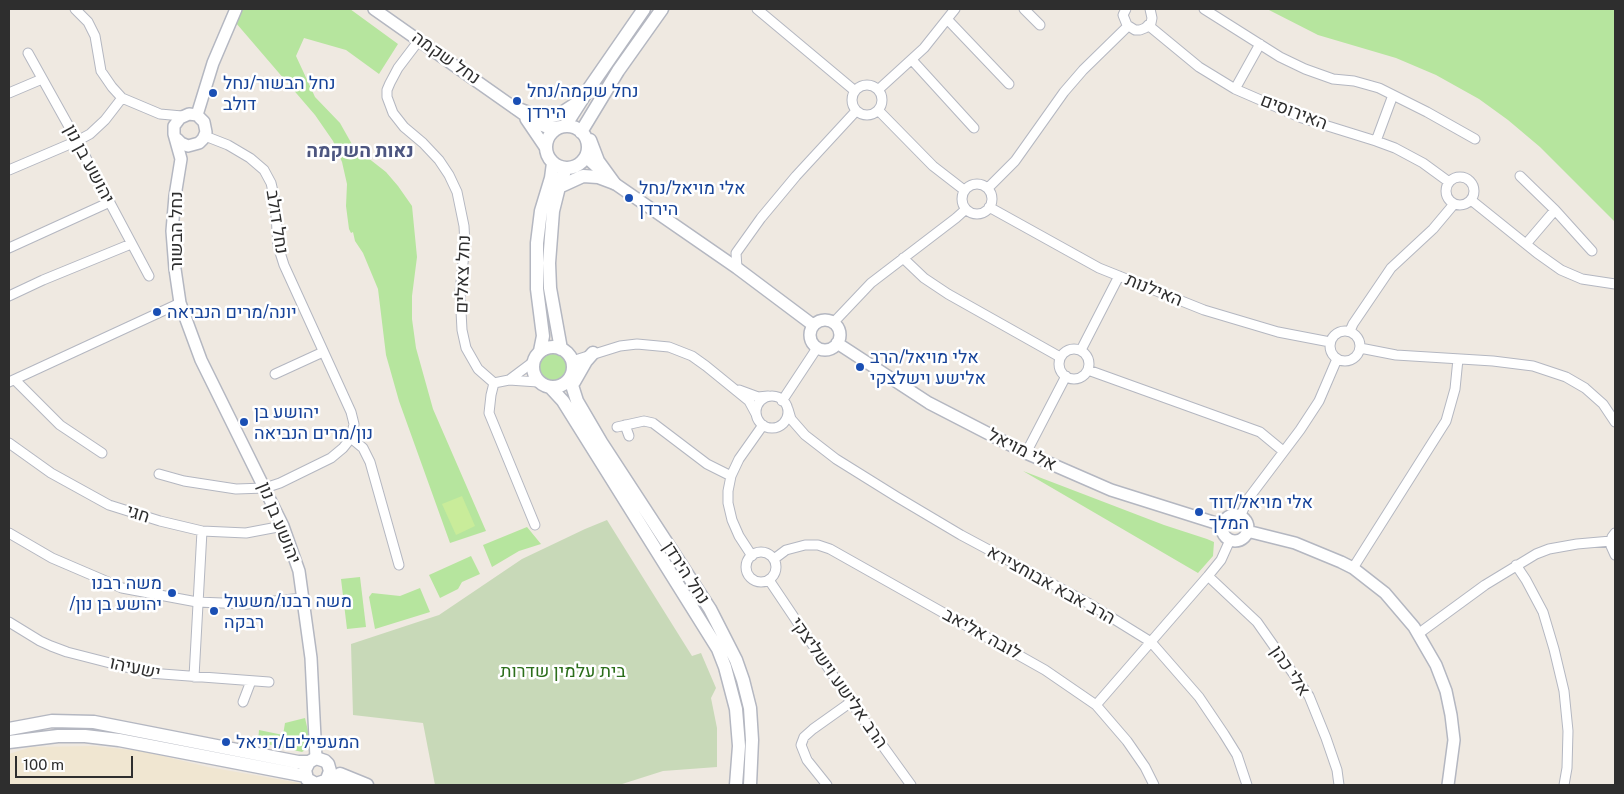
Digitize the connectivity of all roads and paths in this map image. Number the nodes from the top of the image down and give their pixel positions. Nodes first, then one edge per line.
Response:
1 (75, 9) edge
2 (236, 9) edge
3 (374, 9) edge
4 (644, 9) edge
5 (662, 9) edge
6 (757, 9) edge
7 (774, 9) edge
8 (955, 9) edge
9 (1024, 9) edge
10 (1126, 9) edge
11 (1150, 9) edge
12 (1204, 9) edge
13 (767, 17) junction
14 (947, 19) junction
15 (1040, 25) dead end
16 (1148, 25) junction
17 (1128, 26) junction
18 (420, 39) junction
19 (1260, 44) junction
20 (28, 53) dead end
21 (912, 60) junction
22 (42, 79) junction
23 (1009, 84) dead end
24 (1235, 89) junction
25 (878, 90) junction
26 (855, 91) junction
27 (9, 94) edge
28 (1392, 95) junction
29 (122, 98) junction
30 (583, 98) junction
31 (516, 108) junction
32 (856, 110) junction
33 (878, 110) junction
34 (160, 114) junction
35 (196, 115) junction
36 (182, 116) junction
37 (590, 116) junction
38 (562, 126) junction
39 (974, 128) dead end
40 (581, 132) junction
41 (175, 134) junction
42 (205, 136) junction
43 (1475, 139) dead end
44 (78, 141) junction
45 (1376, 141) junction
46 (192, 146) junction
47 (546, 146) junction
48 (586, 157) junction
49 (181, 159) junction
50 (553, 163) junction
51 (566, 168) junction
52 (9, 170) edge
53 (1520, 176) dead end
54 (614, 182) junction
55 (1449, 182) junction
56 (559, 187) junction
57 (988, 188) junction
58 (964, 190) junction
59 (1471, 200) junction
60 (110, 202) junction
61 (1454, 204) junction
62 (989, 207) junction
63 (966, 209) junction
64 (1555, 210) junction
65 (132, 244) junction
66 (1526, 244) junction
67 (9, 248) edge
68 (1592, 251) dead end
69 (736, 254) junction
70 (720, 257) junction
71 (903, 258) junction
72 (737, 268) junction
73 (149, 276) dead end
74 (1119, 276) junction
75 (1615, 284) edge
76 (9, 296) edge
77 (180, 303) junction
78 (834, 322) junction
79 (813, 325) junction
80 (1350, 331) junction
81 (1330, 342) junction
82 (837, 344) junction
83 (560, 346) junction
84 (817, 348) junction
85 (1360, 348) junction
86 (1081, 350) junction
87 (540, 351) junction
88 (324, 352) junction
89 (593, 353) junction
90 (1060, 357) junction
91 (1337, 359) junction
92 (1458, 359) junction
93 (572, 361) junction
94 (533, 362) junction
95 (1088, 370) junction
96 (275, 374) dead end
97 (1066, 376) junction
98 (509, 380) junction
99 (12, 381) edge
100 (538, 382) junction
101 (494, 383) junction
102 (571, 383) junction
103 (552, 388) junction
104 (734, 388) junction
105 (770, 396) junction
106 (782, 401) junction
107 (788, 409) junction
108 (756, 414) junction
109 (1615, 422) edge
110 (763, 425) junction
111 (773, 428) junction
112 (805, 435) junction
113 (628, 436) dead end
114 (351, 438) junction
115 (9, 445) edge
116 (1283, 451) junction
117 (102, 453) dead end
118 (1026, 454) junction
119 (159, 474) dead end
120 (731, 476) junction
121 (266, 488) junction
122 (1240, 517) junction
123 (535, 525) dead end
124 (1222, 525) junction
125 (283, 526) junction
126 (202, 531) junction
127 (1247, 531) junction
128 (9, 534) edge
129 (1613, 537) edge
130 (1230, 540) junction
131 (1615, 555) edge
132 (752, 556) junction
133 (774, 559) junction
134 (399, 565) dead end
135 (1516, 565) junction
136 (1353, 568) junction
137 (1208, 576) junction
138 (769, 580) junction
139 (302, 598) junction
140 (197, 602) junction
141 (9, 622) edge
142 (1418, 634) junction
143 (1151, 642) junction
144 (194, 677) junction
145 (251, 681) junction
146 (269, 682) dead end
147 (243, 702) dead end
148 (851, 702) junction
149 (1096, 705) junction
150 (9, 729) edge
151 (9, 742) edge
152 (312, 760) junction
153 (320, 780) edge
154 (734, 783) edge
155 (348, 785) edge
156 (367, 785) edge
157 (750, 785) edge
158 (827, 785) edge
159 (911, 785) edge
160 (1154, 785) edge
161 (1247, 785) edge
162 (1339, 785) edge
163 (1448, 785) edge
164 (1564, 785) edge

1 - 29 street
2 - 35 street
3 - 18 street, נחל שקמה
4 - 30 main road
5 - 37 main road
6 - 13 street
7 - 13 street
8 - 14 street
9 - 15 street
10 - 17 street
11 - 16 street
12 - 19 street
13 - 26 street
14 - 21 street
14 - 23 street
16 - 17 street
16 - 24 street, האירוסים
17 - 57 street
18 - 31 street, נחל שקמה
18 - 101 street, נחל צאלים
19 - 24 street
19 - 28 street
20 - 22 street, יהושע בן נון
21 - 25 street
21 - 39 street
22 - 27 street
22 - 44 street, יהושע בן נון
24 - 45 street, האירוסים
25 - 26 street
25 - 33 street
26 - 32 street
28 - 43 street
28 - 45 street
29 - 34 street
29 - 44 street
30 - 31 main road
30 - 38 main road
31 - 38 street, נחל שקמה
31 - 47 street, נחל שקמה
32 - 33 street
32 - 69 street
33 - 58 street
34 - 36 street
34 - 41 street
35 - 36 street
35 - 42 street
36 - 41 street
37 - 40 main road
37 - 54 main road
38 - 40 main road
38 - 47 main road
40 - 48 main road
41 - 46 street
41 - 49 street, נחל הבשור
42 - 46 street
42 - 88 street, נחל דולב
44 - 52 street
44 - 60 street, יהושע בן נון
45 - 55 street, האירוסים
46 - 49 street
47 - 50 main road
48 - 51 main road
48 - 54 street
49 - 77 street, נחל הבשור
50 - 51 main road
50 - 87 main road
51 - 56 main road
53 - 64 street
54 - 56 main road
54 - 70 street
55 - 59 street
55 - 61 street
56 - 83 main road
57 - 58 street
57 - 62 street
58 - 63 street
59 - 61 street
59 - 66 street
60 - 65 street, יהושע בן נון
60 - 67 street
61 - 80 street
62 - 63 street
62 - 74 street, האילנות
63 - 71 street
64 - 66 street
64 - 68 street
65 - 73 street, יהושע בן נון
65 - 76 street
66 - 75 street
69 - 70 street
69 - 72 street
70 - 72 street
71 - 78 street
71 - 90 street
72 - 79 street
74 - 81 street, האילנות
74 - 86 street
77 - 99 street
77 - 121 street, יהושע בן נון
78 - 79 street
78 - 82 street
79 - 84 street
80 - 81 street
80 - 85 street
81 - 91 street
82 - 84 street
82 - 118 street, אלי מויאל
83 - 87 main road
83 - 89 main road
83 - 93 main road
84 - 106 street
85 - 91 street
85 - 92 street
86 - 90 street
86 - 95 street
87 - 94 main road
88 - 96 street
88 - 114 street, נחל דולב
89 - 93 street
89 - 102 main road
89 - 104 street
90 - 97 street
91 - 116 street
92 - 109 street
92 - 136 street
93 - 102 main road
94 - 98 street
94 - 100 main road
95 - 97 street
95 - 116 street
97 - 118 street
98 - 100 street
98 - 101 street
99 - 117 street
100 - 103 main road
101 - 123 street
102 - 103 main road
102 - 157 main road, נחל הירדן
103 - 154 main road, נחל הירדן
104 - 105 street
104 - 108 street
105 - 106 street
105 - 108 street
106 - 107 street
107 - 111 street
107 - 112 street, הרב אבא אבוחצירא
108 - 110 street
110 - 111 street
110 - 120 street
111 - 112 street, הרב אבא אבוחצירא
112 - 143 street, הרב אבא אבוחצירא
113 - 120 street
114 - 121 street
114 - 134 street
115 - 126 street, חגי
116 - 122 street
118 - 124 street, אלי מויאל
119 - 121 street
120 - 132 street
121 - 125 street, יהושע בן נון
122 - 124 street
122 - 127 street
124 - 130 street
125 - 126 street, חגי
125 - 139 street, יהושע בן נון
126 - 140 street
127 - 130 street
127 - 136 street
128 - 140 street
129 - 131 street
129 - 135 street
130 - 137 street
132 - 133 street
132 - 138 street
133 - 138 street
133 - 149 street, לובה אליאב
135 - 142 street
135 - 164 street
136 - 142 street
137 - 143 street
137 - 162 street, אלי כהן
138 - 148 street, הרב אלישע וישליצקי
139 - 140 street
139 - 152 street, יהושע בן נון
140 - 144 street
141 - 144 street, ישעיהו
142 - 163 street
143 - 149 street
143 - 161 street, הרב אבא אבוחצירא
144 - 145 street, ישעיהו
145 - 146 street, ישעיהו
145 - 147 street
148 - 158 street
148 - 159 street, הרב אלישע וישליצקי
149 - 160 street, לובה אליאב
150 - 152 main road
151 - 153 main road
152 - 153 main road
152 - 153 main road
153 - 155 main road
153 - 156 main road

